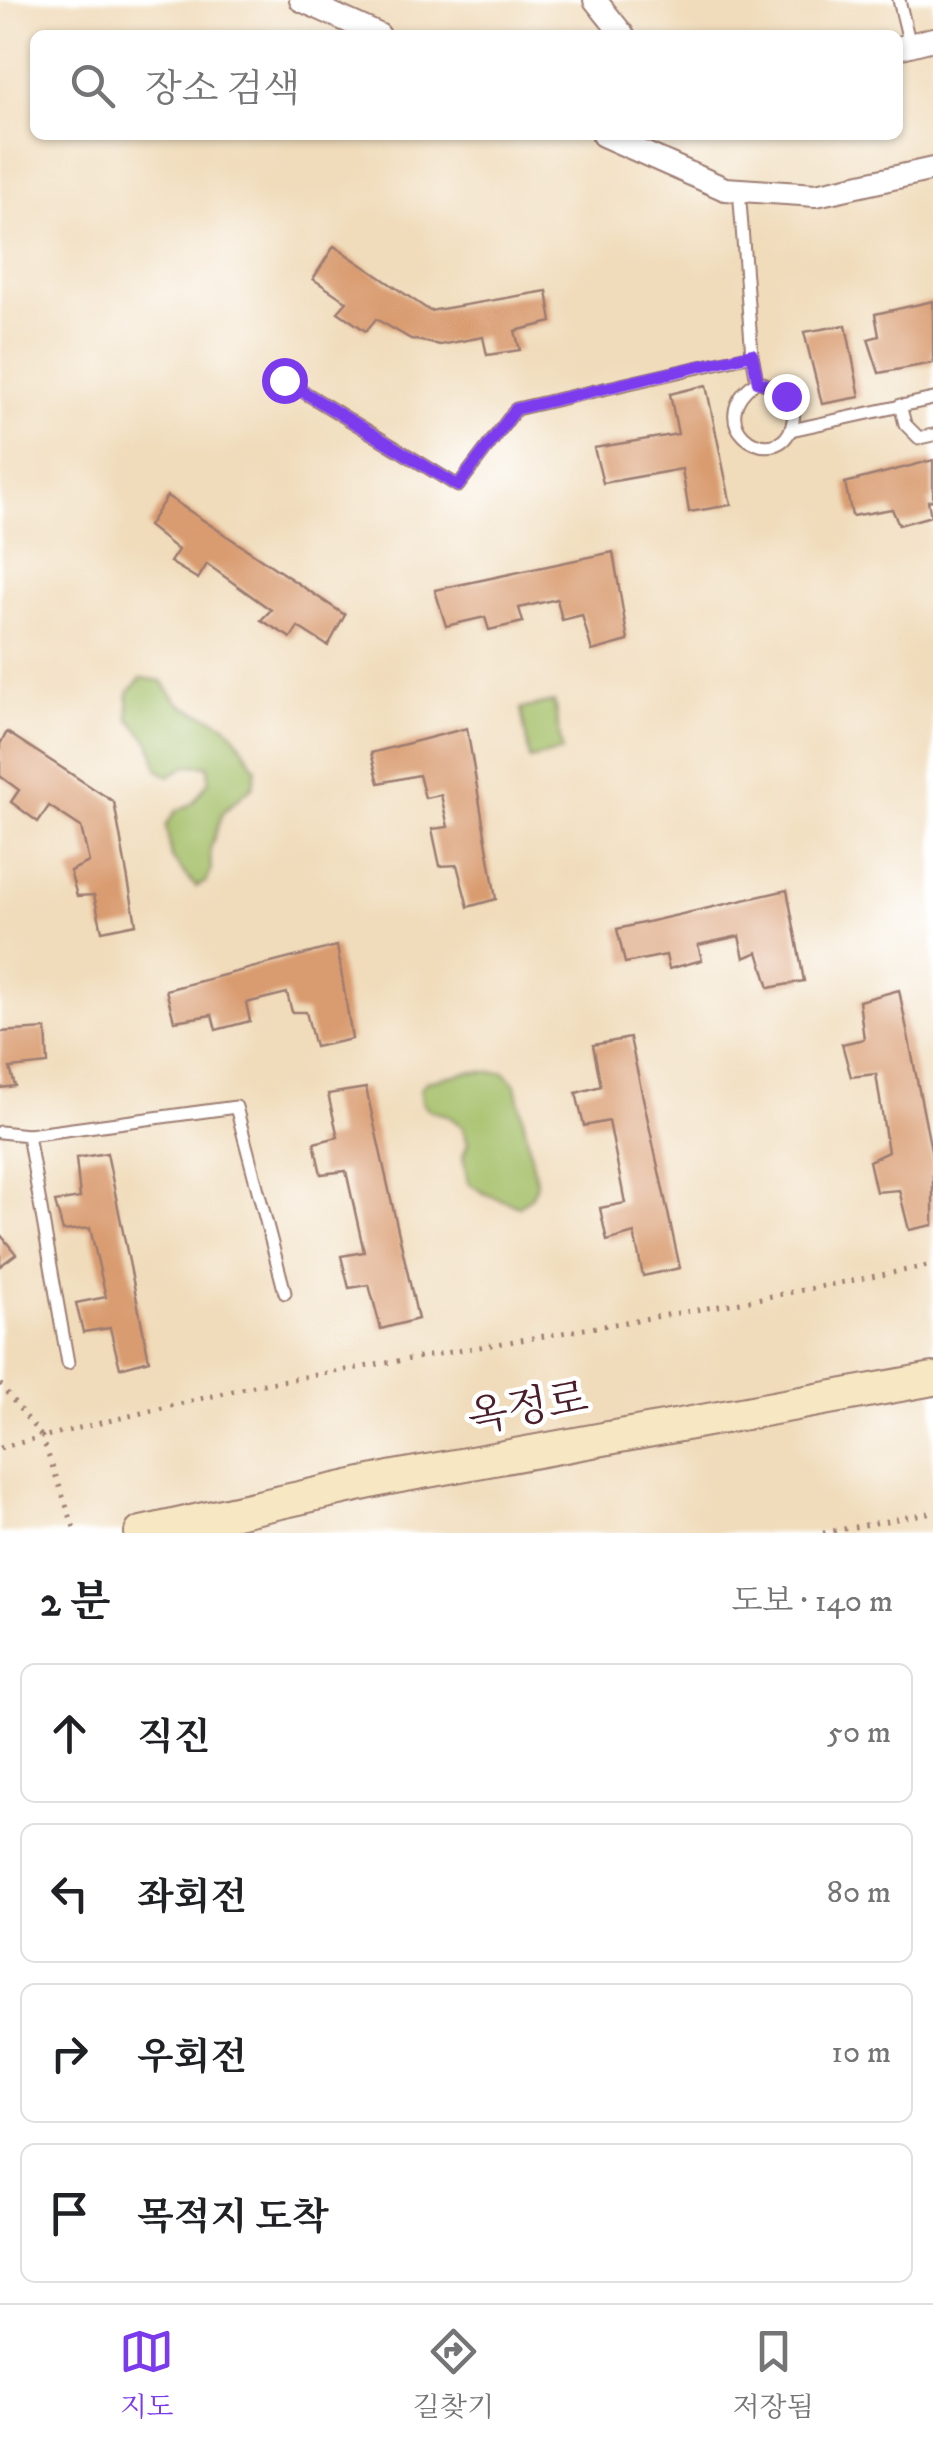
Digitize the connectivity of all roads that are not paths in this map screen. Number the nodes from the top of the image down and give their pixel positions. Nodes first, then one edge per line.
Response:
1 (301, 0) edge
2 (595, 0) edge
3 (898, 0) edge
4 (368, 30) edge
5 (619, 30) edge
6 (914, 44) edge
7 (614, 140) edge
8 (933, 170) edge
9 (740, 188) junction
10 (752, 354) junction
11 (284, 380) dead end
12 (758, 382) junction
13 (933, 399) edge
14 (900, 406) junction
15 (791, 430) junction
16 (933, 435) edge
17 (0, 1132) edge
18 (28, 1135) junction
19 (284, 1293) dead end
20 (68, 1363) dead end
21 (933, 1379) edge
22 (141, 1533) edge

1 - 4 street
2 - 5 street
3 - 6 lane
7 - 9 street
8 - 9 street
9 - 10 lane
10 - 11 lane
10 - 12 lane
12 - 15 lane
12 - 15 lane
13 - 14 lane
14 - 15 lane
14 - 16 lane
17 - 18 lane
18 - 19 lane
18 - 20 lane
21 - 22 main road, 옥정로

